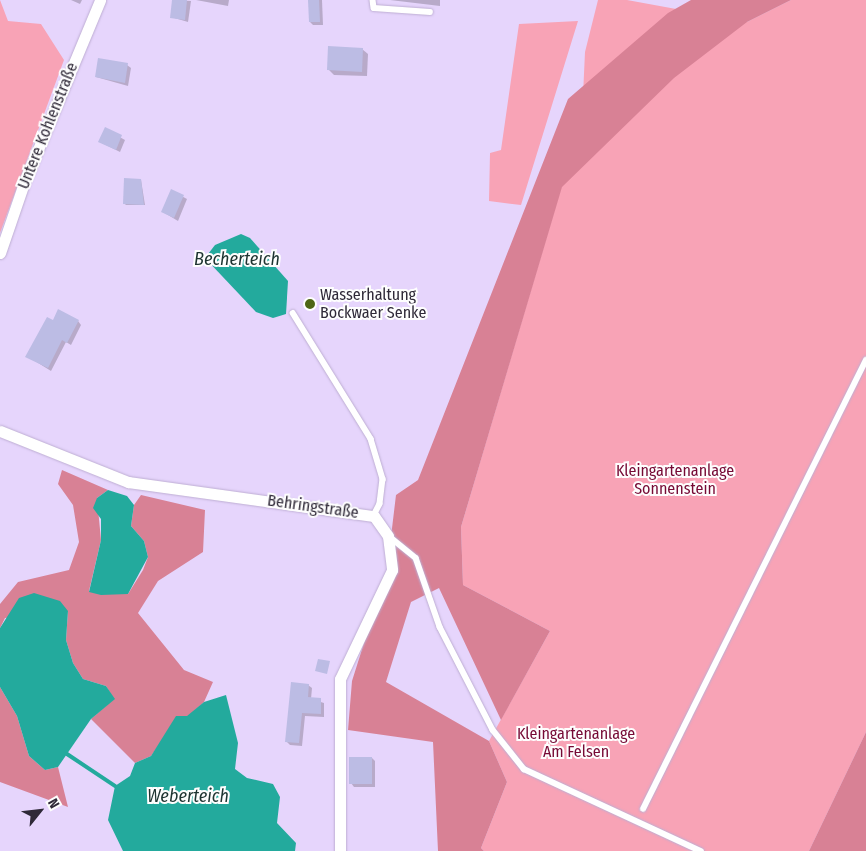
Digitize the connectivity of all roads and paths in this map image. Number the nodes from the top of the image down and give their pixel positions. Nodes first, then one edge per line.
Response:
1 (100, 0) edge
2 (373, 0) edge
3 (430, 12) dead end
4 (0, 253) edge
5 (294, 313) dead end
6 (866, 360) edge
7 (0, 431) edge
8 (374, 516) junction
9 (388, 536) junction
10 (643, 809) dead end
11 (340, 851) edge
12 (702, 851) edge

1 - 4 street, Untere Kohlenstraße
2 - 3 lane
5 - 8 lane
6 - 10 lane
7 - 8 street, Behringstraße
8 - 9 street, Behringstraße
9 - 11 street, Behringstraße
9 - 12 lane

